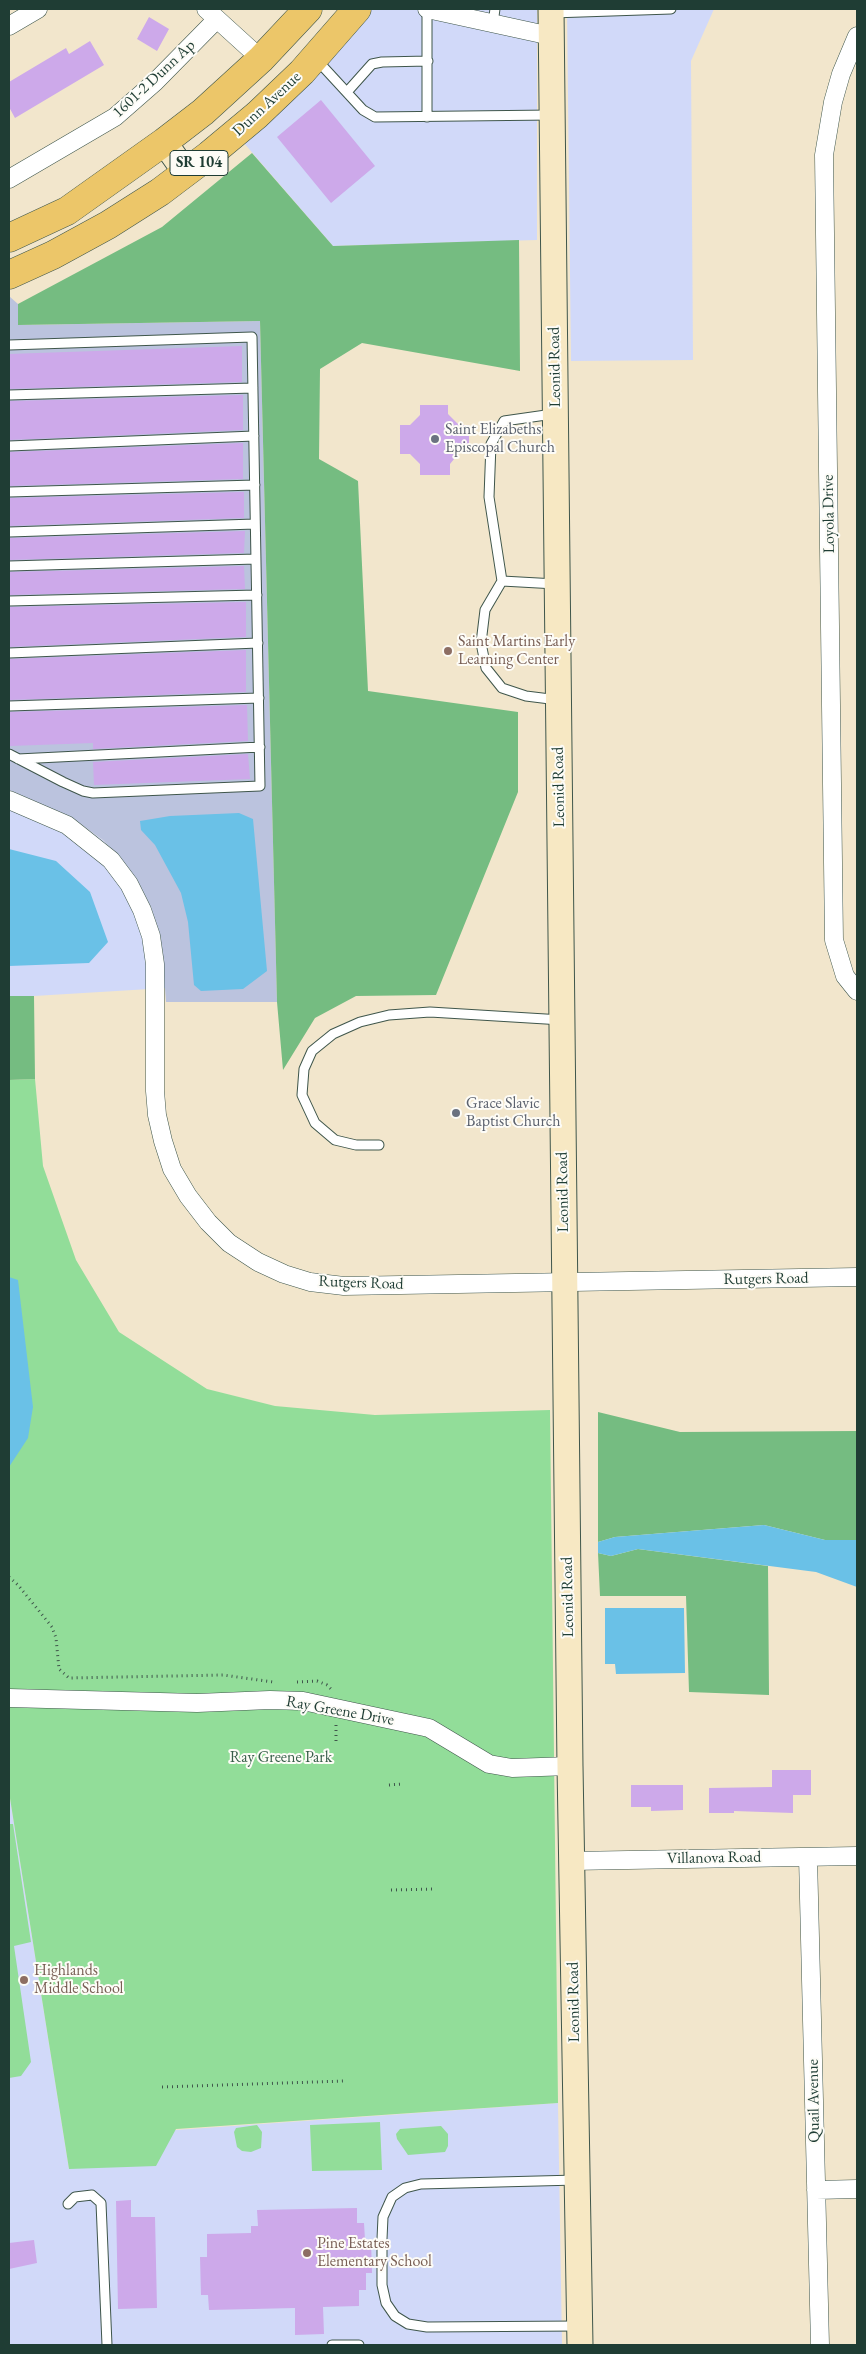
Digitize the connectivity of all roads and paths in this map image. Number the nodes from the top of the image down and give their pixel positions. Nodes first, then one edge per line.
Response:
1 (38, 9) edge
2 (308, 9) edge
3 (357, 9) edge
4 (427, 9) edge
5 (671, 9) edge
6 (211, 14) edge
7 (494, 16) edge
8 (551, 19) edge
9 (9, 26) edge
10 (857, 36) edge
11 (315, 58) junction
12 (261, 59) junction
13 (428, 61) junction
14 (347, 92) junction
15 (552, 115) junction
16 (427, 117) junction
17 (164, 142) junction
18 (186, 172) junction
19 (9, 179) edge
20 (9, 238) edge
21 (9, 275) edge
22 (9, 345) edge
23 (253, 388) junction
24 (9, 395) edge
25 (555, 414) junction
26 (254, 436) junction
27 (9, 446) edge
28 (255, 485) junction
29 (9, 492) edge
30 (255, 524) junction
31 (9, 532) edge
32 (256, 558) junction
33 (9, 566) edge
34 (502, 581) junction
35 (557, 584) junction
36 (257, 595) junction
37 (9, 602) edge
38 (258, 643) junction
39 (9, 653) edge
40 (259, 698) junction
41 (558, 700) junction
42 (9, 706) edge
43 (260, 747) junction
44 (9, 754) edge
45 (18, 759) junction
46 (9, 800) edge
47 (857, 991) edge
48 (562, 1020) junction
49 (380, 1145) dead end
50 (857, 1277) edge
51 (565, 1282) junction
52 (9, 1577) edge
53 (275, 1682) dead end
54 (293, 1683) dead end
55 (9, 1698) edge
56 (334, 1698) dead end
57 (336, 1718) dead end
58 (336, 1742) dead end
59 (570, 1766) junction
60 (402, 1784) dead end
61 (389, 1785) dead end
62 (857, 1856) edge
63 (808, 1857) junction
64 (571, 1861) junction
65 (434, 1887) dead end
66 (391, 1890) dead end
67 (345, 2081) dead end
68 (162, 2087) dead end
69 (577, 2180) junction
70 (857, 2189) edge
71 (816, 2190) junction
72 (68, 2204) dead end
73 (580, 2335) edge
74 (107, 2345) edge
75 (332, 2345) edge
76 (359, 2345) edge
77 (820, 2345) edge

1 - 9 street
2 - 12 main road, SR 104
3 - 11 main road, Dunn Avenue / SR 104
4 - 7 street
4 - 13 lane
5 - 8 lane
6 - 12 street
6 - 19 street, 1601-2 Dunn Ap
7 - 8 street
8 - 15 street, Leonid Road
10 - 47 street, Loyola Drive
11 - 14 lane
11 - 18 main road, Dunn Avenue / SR 104
12 - 17 main road, SR 104
13 - 14 lane
13 - 16 lane
14 - 16 lane
15 - 16 lane
15 - 25 street, Leonid Road
17 - 18 street
17 - 20 main road, SR 104
18 - 21 main road, Dunn Avenue / SR 104
22 - 23 lane
23 - 24 lane
23 - 26 lane
25 - 34 lane
25 - 35 street, Leonid Road
26 - 27 lane
26 - 28 lane
28 - 29 lane
28 - 30 lane
30 - 31 lane
30 - 32 lane
32 - 33 lane
32 - 36 lane
34 - 35 lane
34 - 41 lane
35 - 41 street, Leonid Road
36 - 37 lane
36 - 38 lane
38 - 39 lane
38 - 40 lane
40 - 42 lane
40 - 43 lane
41 - 48 street, Leonid Road
43 - 45 lane
43 - 45 lane
44 - 45 lane
46 - 51 street, Rutgers Road
48 - 49 lane
48 - 51 street, Leonid Road
50 - 51 street, Rutgers Road
51 - 59 street, Leonid Road
52 - 53 path
54 - 56 path
55 - 59 street, Ray Greene Drive
57 - 58 path
59 - 64 street, Leonid Road
60 - 61 path
62 - 63 street, Villanova Road
63 - 64 street, Villanova Road
63 - 71 street, Quail Avenue
64 - 69 street, Leonid Road
65 - 66 path
67 - 68 path
69 - 73 street, Leonid Road
69 - 73 lane
70 - 71 street
71 - 77 street, Quail Avenue
72 - 74 lane
75 - 76 lane

